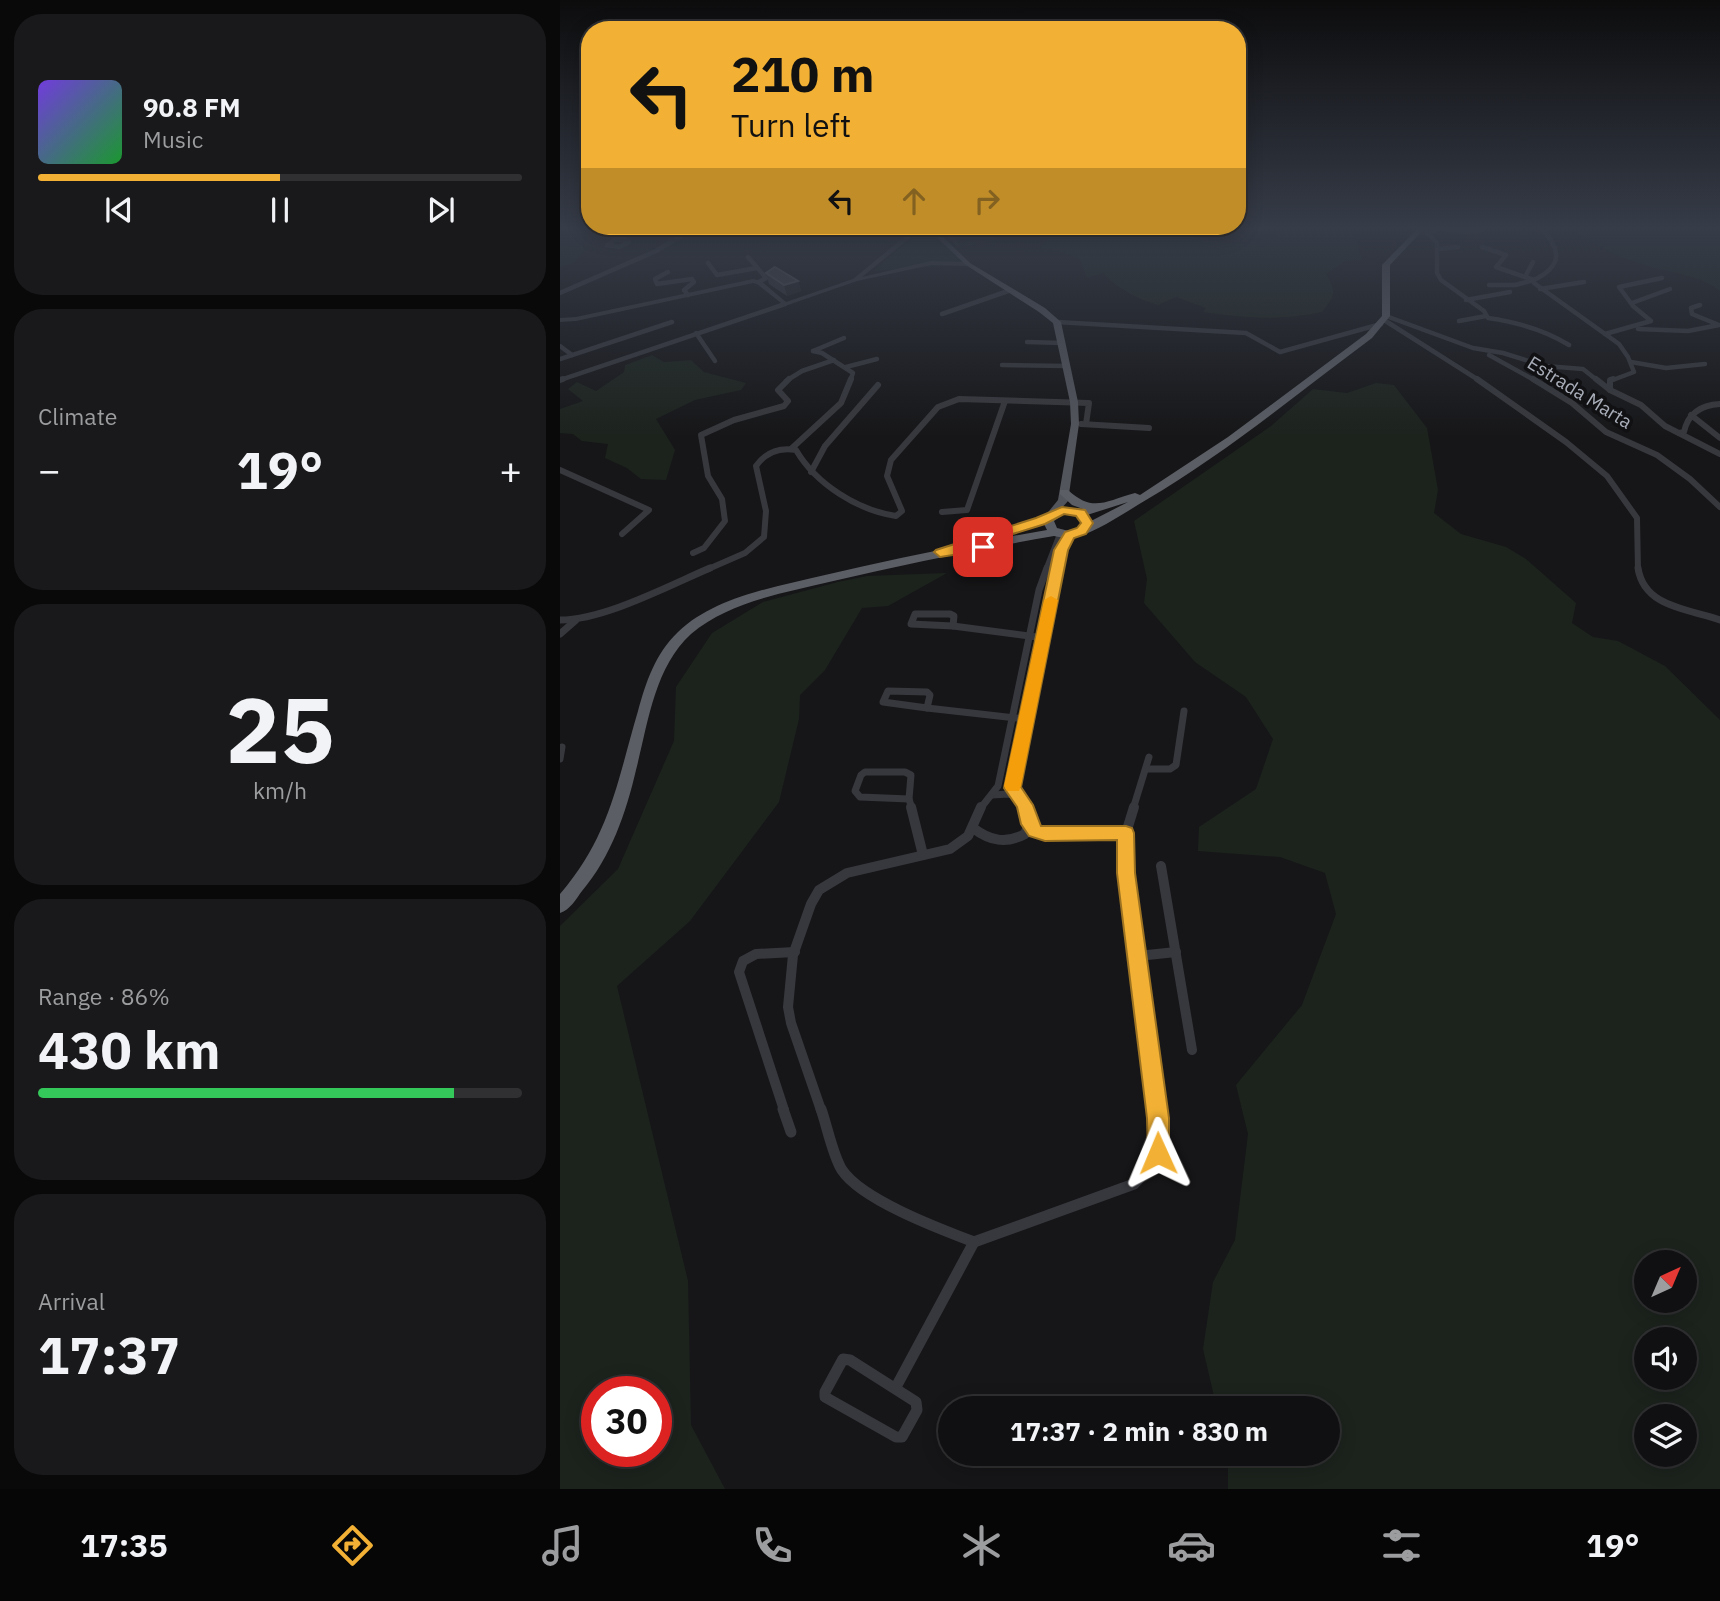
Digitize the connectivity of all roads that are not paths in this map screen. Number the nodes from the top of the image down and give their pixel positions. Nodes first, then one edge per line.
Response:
1 (672, 298) edge
2 (778, 298) edge
3 (801, 298) edge
4 (987, 298) edge
5 (1023, 298) edge
6 (1385, 298) edge
7 (1475, 298) edge
8 (1554, 298) edge
9 (1628, 298) edge
10 (1644, 298) edge
11 (1466, 300) joint
12 (1632, 303) junction
13 (785, 304) junction
14 (1700, 305) dead end
15 (942, 314) dead end
16 (1486, 316) junction
17 (1384, 320) junction
18 (1459, 321) dead end
19 (560, 322) edge
20 (1057, 322) junction
21 (672, 323) dead end
22 (1628, 328) junction
23 (696, 333) junction
24 (1605, 334) junction
25 (844, 338) dead end
26 (1450, 341) junction
27 (1027, 342) dead end
28 (1063, 344) junction
29 (1569, 345) dead end
30 (560, 346) edge
31 (572, 355) junction
32 (560, 359) edge
33 (877, 359) dead end
34 (834, 360) junction
35 (715, 361) dead end
36 (1631, 362) junction
37 (1705, 364) dead end
38 (1002, 365) dead end
39 (1067, 366) junction
40 (846, 367) junction
41 (560, 380) edge
42 (878, 385) dead end
43 (1610, 390) junction
44 (1005, 401) junction
45 (1074, 402) junction
46 (1720, 404) edge
47 (1691, 415) junction
48 (1075, 424) junction
49 (1086, 424) junction
50 (1149, 428) dead end
51 (1679, 433) junction
52 (1720, 438) edge
53 (791, 449) junction
54 (1720, 454) edge
55 (560, 470) edge
56 (811, 472) junction
57 (1172, 481) junction
58 (1064, 492) junction
59 (1720, 507) edge
60 (1097, 508) junction
61 (942, 512) dead end
62 (1078, 512) junction
63 (1050, 516) junction
64 (1086, 528) junction
65 (622, 534) dead end
66 (1062, 534) junction
67 (940, 552) junction
68 (693, 553) dead end
69 (560, 620) edge
70 (576, 620) junction
71 (1720, 620) edge
72 (953, 626) junction
73 (560, 634) edge
74 (1030, 636) junction
75 (1044, 638) junction
76 (927, 708) junction
77 (1184, 711) dead end
78 (1012, 718) junction
79 (1026, 719) junction
80 (562, 747) dead end
81 (1149, 757) dead end
82 (560, 759) edge
83 (1146, 769) junction
84 (992, 795) junction
85 (1019, 797) junction
86 (909, 799) junction
87 (1029, 824) junction
88 (972, 828) junction
89 (1126, 833) junction
90 (923, 855) junction
91 (1161, 866) dead end
92 (560, 906) edge
93 (795, 952) junction
94 (1176, 952) junction
95 (1138, 956) junction
96 (1192, 1050) dead end
97 (791, 1132) dead end
98 (974, 1241) junction
99 (896, 1387) junction

1 - 19 street
2 - 13 street
3 - 13 street
4 - 15 street
5 - 20 main road
6 - 17 highway
7 - 11 street
8 - 24 street
9 - 12 street
10 - 12 street
11 - 16 street
12 - 22 street
13 - 23 street
14 - 22 street
16 - 18 street
16 - 29 street
17 - 20 street
17 - 26 street
17 - 57 highway
17 - 71 street
20 - 28 main road
21 - 31 street
22 - 24 street
23 - 35 street
23 - 41 street
24 - 36 street
25 - 34 street
26 - 43 street
26 - 59 street, Estrada Marta
27 - 28 street
28 - 39 main road
30 - 31 street
31 - 32 street
33 - 40 street
34 - 40 street
34 - 68 street
36 - 37 street
36 - 43 street
38 - 39 street
39 - 45 main road
40 - 53 street
42 - 56 street
43 - 51 street
44 - 45 street
44 - 56 street
44 - 61 street
45 - 48 main road
45 - 49 street
46 - 47 street
47 - 51 street
47 - 52 street
48 - 49 street
48 - 58 main road
49 - 50 street
51 - 54 street
53 - 56 street
53 - 70 street
55 - 65 street
57 - 60 highway
57 - 64 highway
58 - 60 highway
58 - 62 main road
58 - 63 main road
60 - 62 highway
62 - 63 highway
62 - 64 highway
63 - 66 highway
63 - 67 highway
64 - 66 highway
66 - 67 highway
66 - 74 street
66 - 75 street
67 - 92 highway
69 - 70 street
70 - 73 street
72 - 72 street
72 - 74 street
74 - 75 street
74 - 78 street
75 - 79 street
76 - 76 street
76 - 78 street
77 - 83 street
78 - 79 street
78 - 84 street
79 - 85 street
80 - 82 street
81 - 83 street
83 - 89 street
84 - 85 street
84 - 88 street
85 - 87 street
86 - 86 street
86 - 90 street
87 - 88 street
87 - 89 street
88 - 90 street
89 - 95 street
90 - 93 street
91 - 94 street
93 - 97 street
93 - 98 street
94 - 95 street
94 - 96 street
95 - 98 street
98 - 99 street
99 - 99 street

